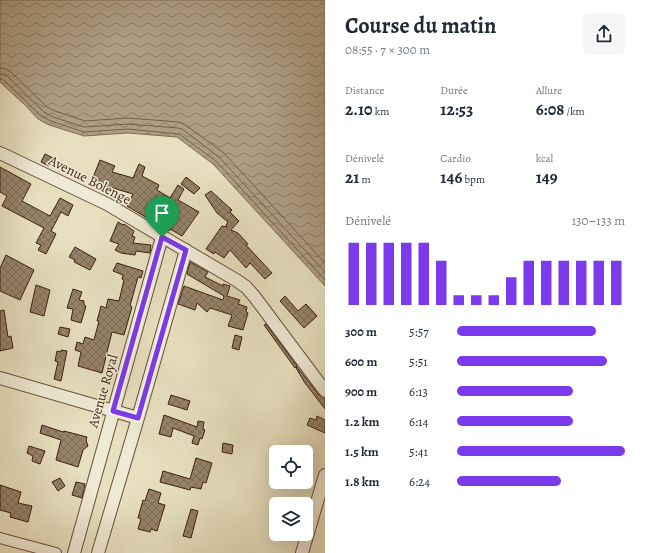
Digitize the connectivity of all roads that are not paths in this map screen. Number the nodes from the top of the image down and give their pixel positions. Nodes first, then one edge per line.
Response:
1 (0, 153) edge
2 (162, 237) junction
3 (186, 250) junction
4 (0, 378) edge
5 (325, 391) edge
6 (113, 411) junction
7 (138, 418) junction
8 (325, 475) edge
9 (0, 538) edge
10 (56, 553) edge
11 (74, 553) edge
12 (98, 553) edge
13 (302, 553) edge

1 - 2 street, Avenue Bolenge
2 - 3 street, Avenue Bolenge
2 - 6 street, Avenue Royal
3 - 5 street, Avenue Bolenge
3 - 7 street
4 - 6 street
6 - 7 street
6 - 11 street, Avenue Royal
7 - 12 street
8 - 13 street
9 - 10 street

